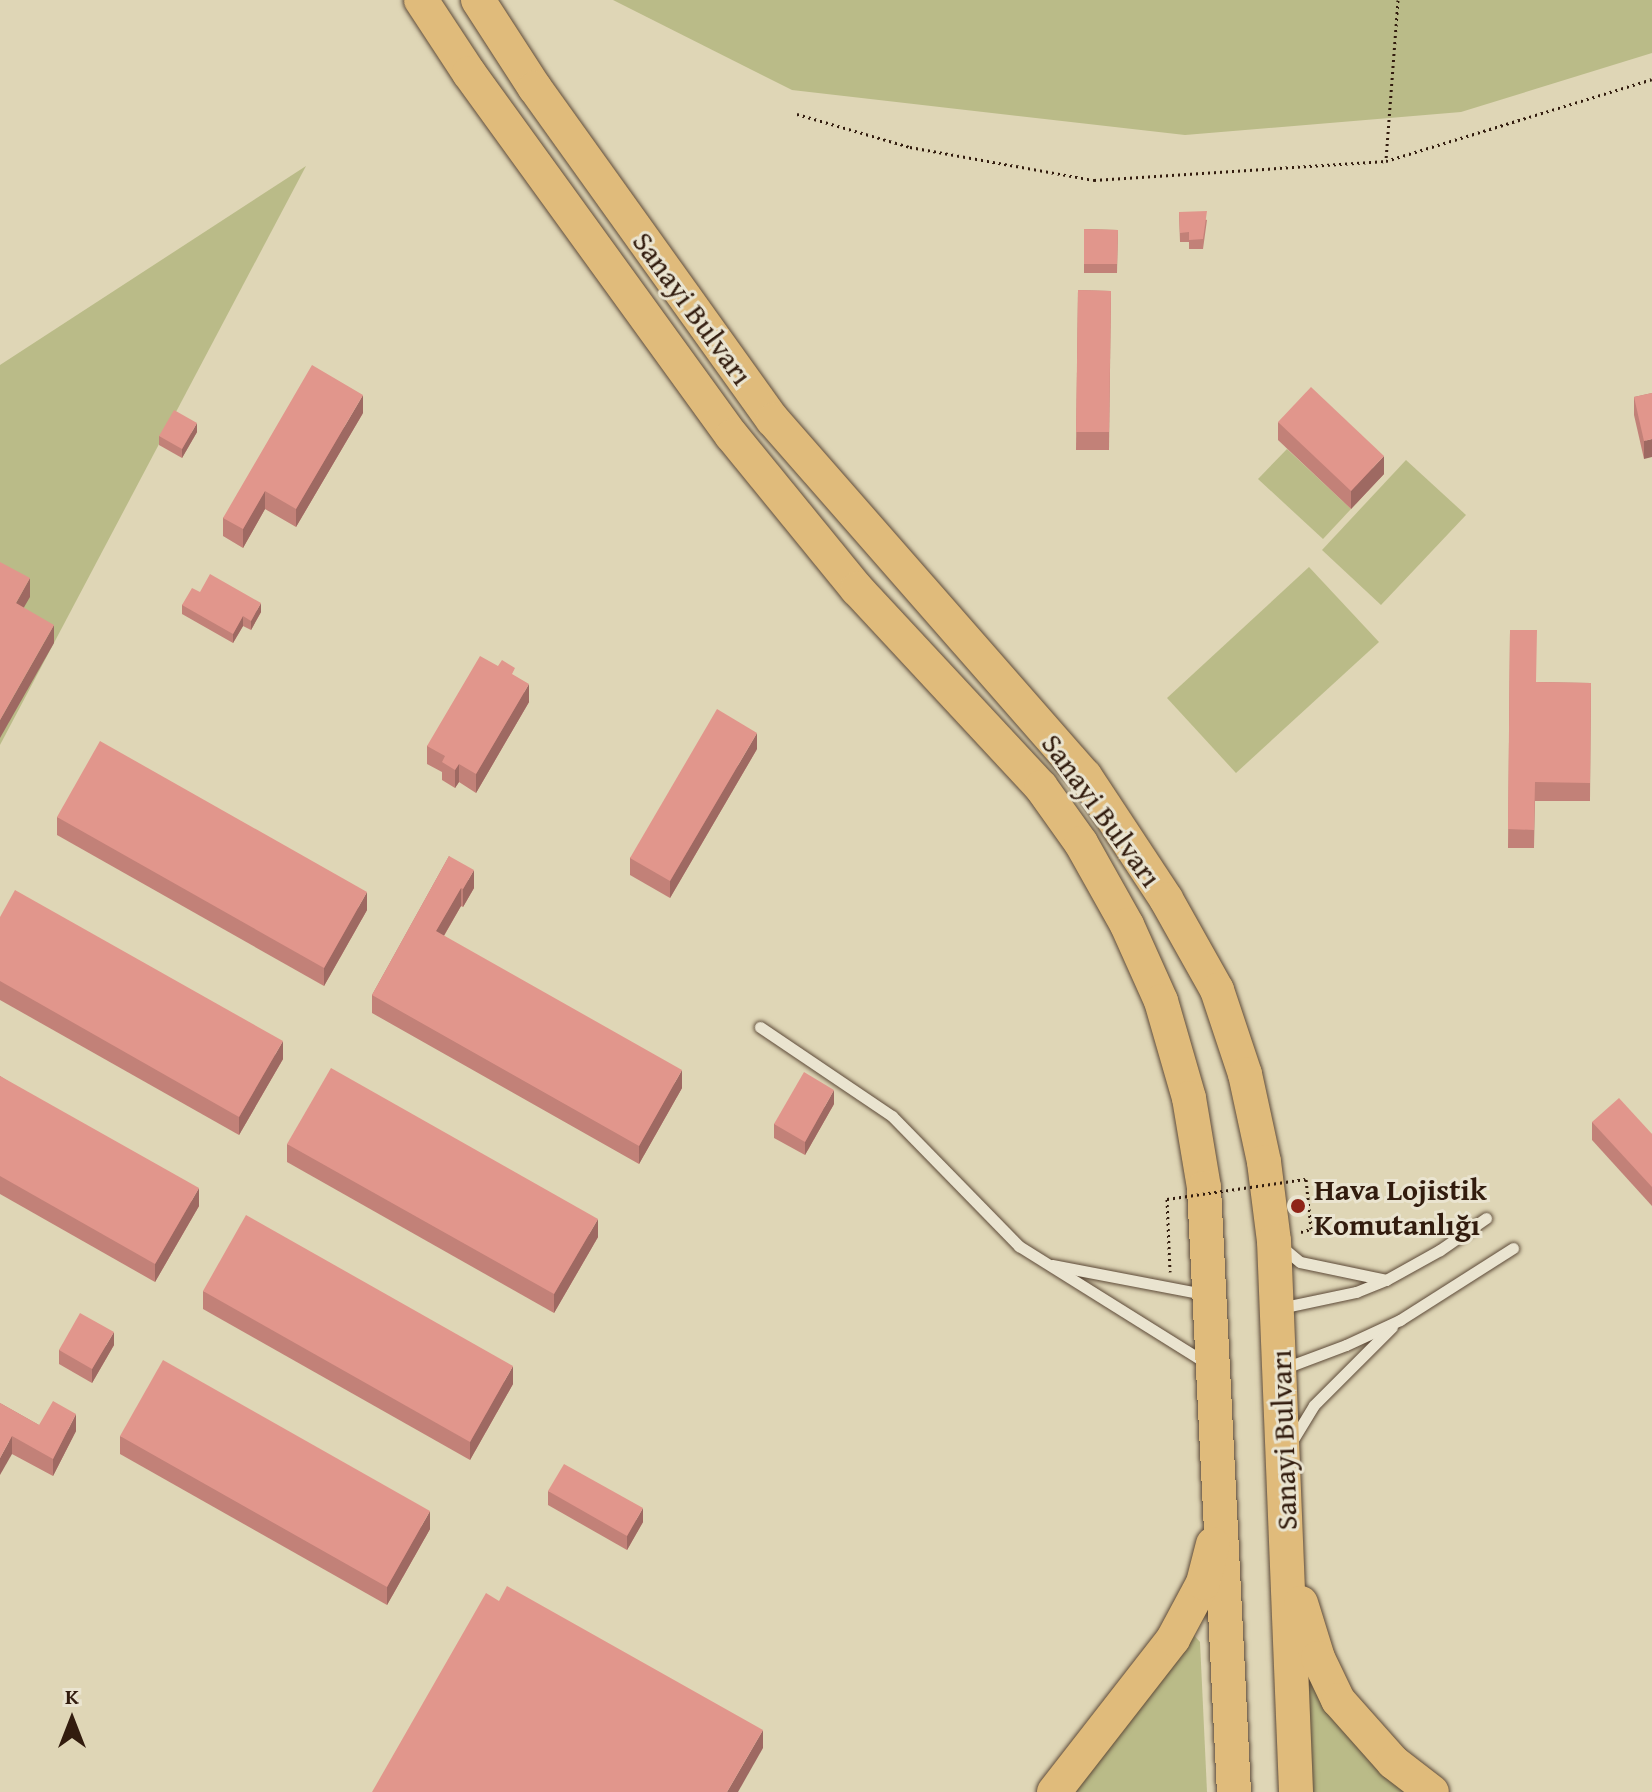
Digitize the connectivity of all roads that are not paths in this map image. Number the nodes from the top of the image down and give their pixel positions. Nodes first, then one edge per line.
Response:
1 (421, 0) edge
2 (478, 0) edge
3 (760, 1027) dead end
4 (1486, 1218) dead end
5 (1274, 1241) junction
6 (1513, 1248) dead end
7 (1048, 1264) junction
8 (1386, 1280) junction
9 (1210, 1295) junction
10 (1278, 1309) junction
11 (1400, 1320) junction
12 (1215, 1368) junction
13 (1281, 1369) junction
14 (1285, 1454) junction
15 (1221, 1508) junction
16 (1288, 1559) junction
17 (1054, 1792) edge
18 (1234, 1792) edge
19 (1296, 1792) edge
20 (1432, 1792) edge

1 - 9 main road, Sanayi Bulvarı
2 - 5 main road, Sanayi Bulvarı
3 - 7 lane
4 - 8 lane
5 - 8 lane
5 - 10 main road, Sanayi Bulvarı
6 - 11 lane
7 - 9 lane
7 - 12 lane
8 - 10 lane
9 - 12 main road, Sanayi Bulvarı
10 - 13 main road, Sanayi Bulvarı
11 - 13 lane
11 - 14 lane
12 - 15 main road, Sanayi Bulvarı
13 - 14 main road, Sanayi Bulvarı
14 - 16 main road, Sanayi Bulvarı
15 - 17 main road
15 - 18 main road, Sanayi Bulvarı
16 - 19 main road, Sanayi Bulvarı
16 - 20 main road

